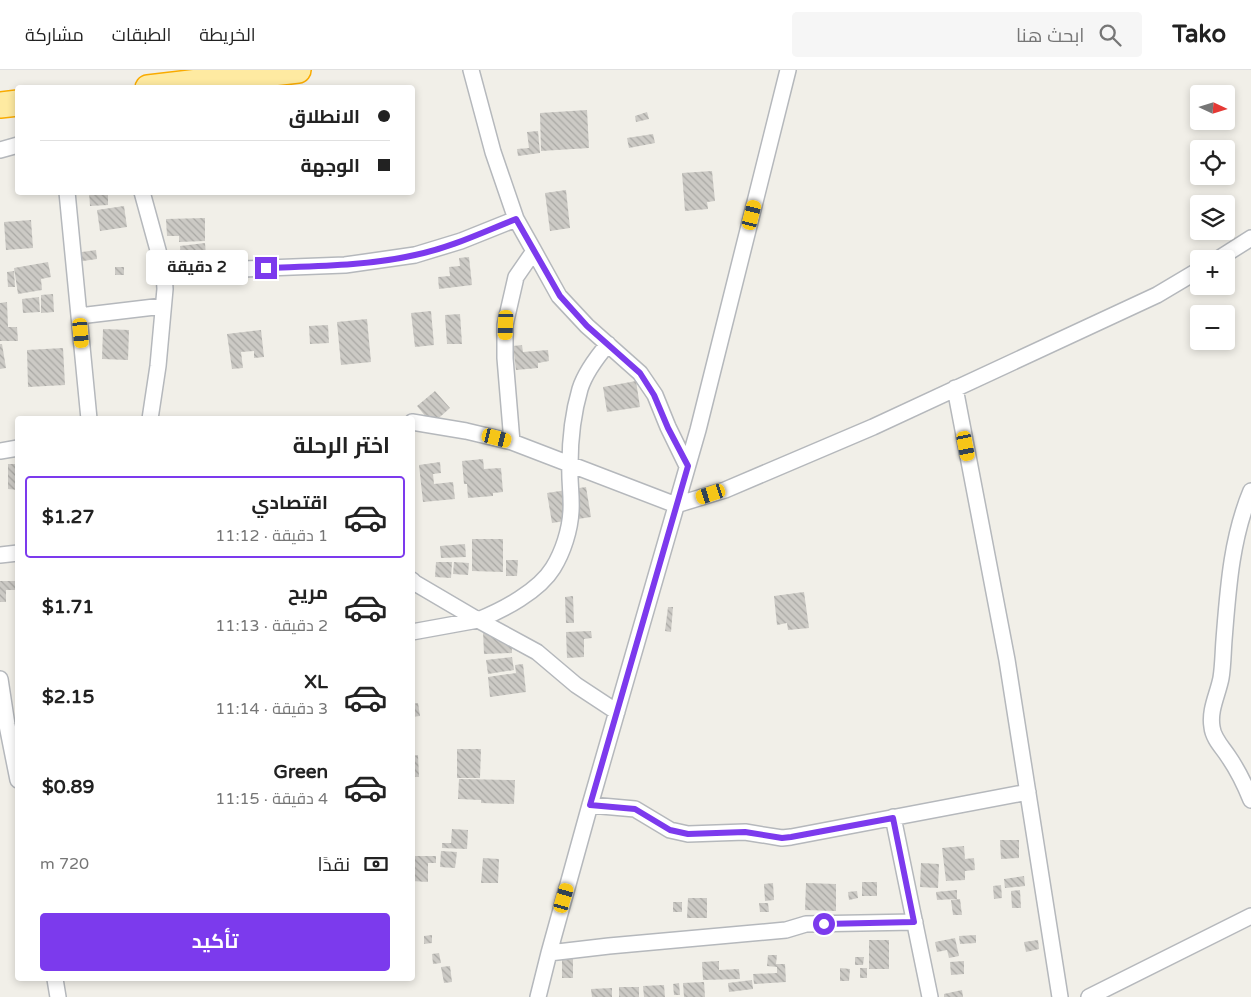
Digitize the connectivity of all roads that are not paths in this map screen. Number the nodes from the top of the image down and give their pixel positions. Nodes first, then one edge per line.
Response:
1 (287, 70) edge
2 (471, 70) edge
3 (788, 70) edge
4 (171, 85) edge
5 (15, 103) edge
6 (0, 105) edge
7 (15, 147) edge
8 (0, 150) edge
9 (67, 195) edge
10 (143, 195) edge
11 (516, 219) junction
12 (1251, 238) edge
13 (1232, 250) edge
14 (534, 252) junction
15 (164, 272) junction
16 (1190, 275) edge
17 (163, 306) junction
18 (79, 316) junction
19 (608, 344) junction
20 (955, 388) junction
21 (89, 416) edge
22 (150, 416) edge
23 (415, 422) edge
24 (512, 442) junction
25 (15, 448) edge
26 (0, 451) edge
27 (570, 464) junction
28 (688, 466) junction
29 (1251, 491) edge
30 (676, 505) junction
31 (15, 553) edge
32 (0, 555) edge
33 (415, 582) edge
34 (478, 620) junction
35 (415, 631) edge
36 (0, 679) edge
37 (616, 712) junction
38 (8, 725) edge
39 (15, 764) edge
40 (1028, 792) junction
41 (1251, 800) edge
42 (590, 805) junction
43 (893, 818) junction
44 (914, 922) junction
45 (1247, 922) edge
46 (548, 953) junction
47 (55, 981) edge
48 (58, 997) edge
49 (538, 997) edge
50 (930, 997) edge
51 (1060, 997) edge
52 (1089, 997) edge

1 - 4 highway
2 - 11 street
3 - 28 street
5 - 6 highway
7 - 8 street
9 - 18 street
10 - 15 street
11 - 14 street
11 - 15 street
12 - 13 street
14 - 19 street
14 - 24 street
15 - 17 street
16 - 20 street
17 - 18 street
17 - 22 street
18 - 21 street
19 - 27 street
19 - 28 street
20 - 30 street
20 - 40 street
23 - 24 street
24 - 27 street
25 - 26 street
27 - 30 street
27 - 34 street
28 - 30 street
29 - 41 street
30 - 37 street
31 - 32 street
33 - 34 street
34 - 35 street
34 - 37 street
36 - 38 street
37 - 42 street
38 - 39 street
40 - 43 street
40 - 51 street
42 - 43 street
42 - 46 street
43 - 44 street
44 - 46 street
44 - 50 street
45 - 52 street
46 - 49 street
47 - 48 street

